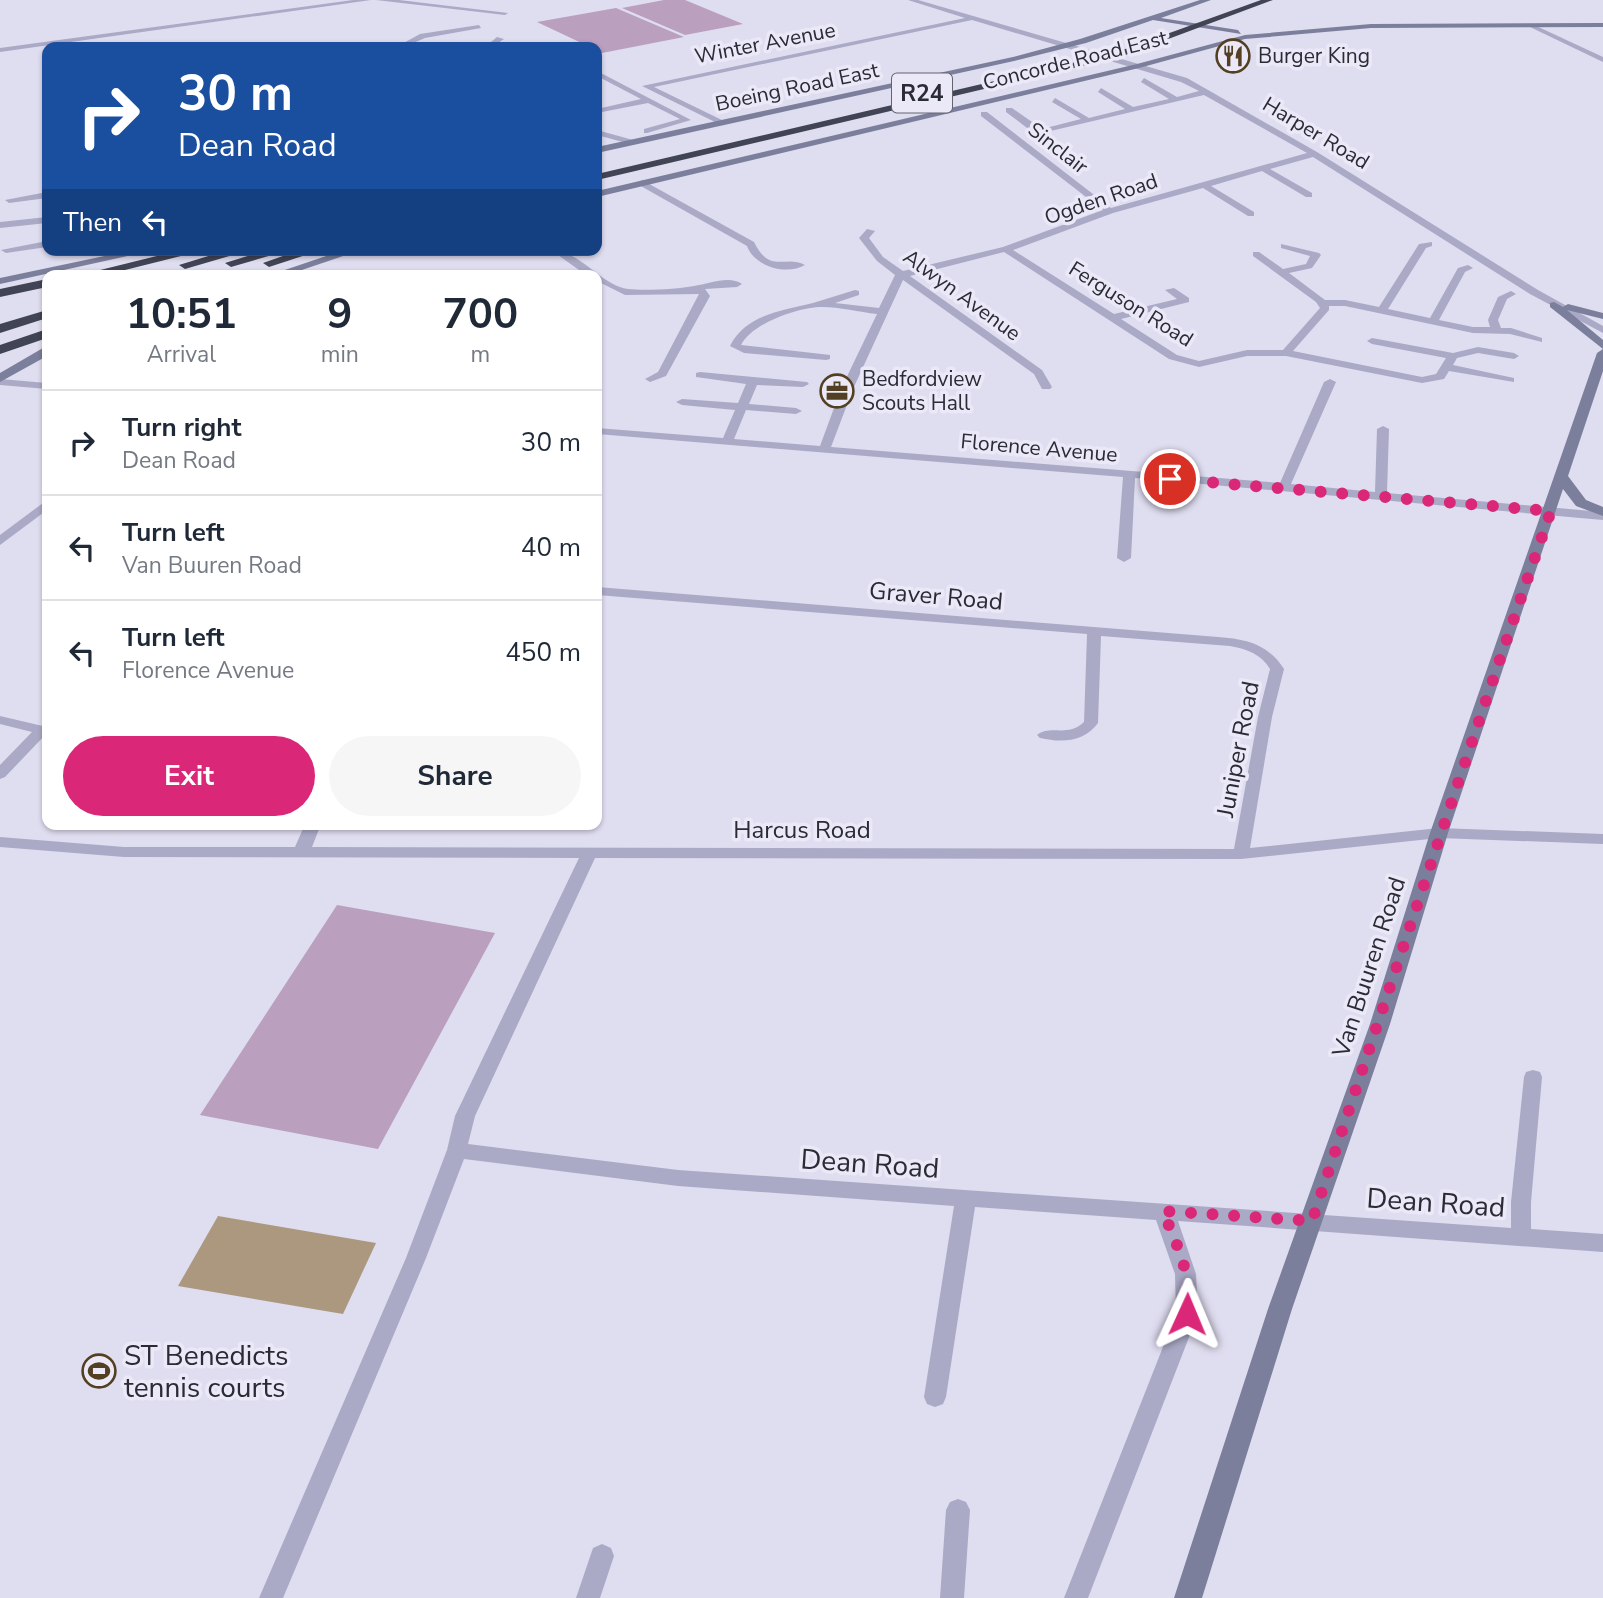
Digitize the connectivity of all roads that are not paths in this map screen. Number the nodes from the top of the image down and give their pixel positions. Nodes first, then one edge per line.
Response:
1 (368, 0) edge
2 (379, 0) edge
3 (911, 0) edge
4 (947, 0) edge
5 (1207, 0) edge
6 (1242, 0) edge
7 (1269, 0) edge
8 (932, 6) junction
9 (1189, 6) junction
10 (505, 13) dead end
11 (974, 18) junction
12 (1167, 19) junction
13 (1149, 20) junction
14 (1532, 26) junction
15 (1603, 26) edge
16 (479, 27) dead end
17 (1220, 31) junction
18 (1277, 33) junction
19 (500, 40) dead end
20 (59, 42) edge
21 (412, 42) edge
22 (497, 42) edge
23 (1220, 42) junction
24 (42, 44) edge
25 (1055, 45) junction
26 (1080, 46) junction
27 (0, 50) edge
28 (1603, 60) edge
29 (1126, 62) junction
30 (1139, 66) junction
31 (1155, 66) junction
32 (1116, 72) junction
33 (602, 76) edge
34 (1144, 80) dead end
35 (612, 81) junction
36 (602, 83) edge
37 (1101, 89) dead end
38 (1206, 92) junction
39 (1175, 99) junction
40 (649, 100) junction
41 (1055, 100) dead end
42 (602, 110) edge
43 (1009, 110) dead end
44 (1132, 110) junction
45 (984, 114) dead end
46 (1087, 120) junction
47 (721, 123) junction
48 (647, 131) dead end
49 (602, 135) edge
50 (602, 138) edge
51 (630, 142) junction
52 (611, 146) junction
53 (602, 149) edge
54 (1314, 154) junction
55 (602, 166) edge
56 (1262, 168) junction
57 (602, 177) edge
58 (642, 183) junction
59 (1204, 185) junction
60 (602, 193) edge
61 (1309, 195) dead end
62 (42, 196) edge
63 (9, 200) dead end
64 (1110, 211) junction
65 (1251, 214) dead end
66 (42, 220) edge
67 (713, 223) junction
68 (0, 225) edge
69 (870, 231) dead end
70 (1429, 244) dead end
71 (42, 245) edge
72 (1284, 246) dead end
73 (741, 247) dead end
74 (1006, 249) junction
75 (6, 250) dead end
76 (1256, 254) dead end
77 (121, 256) edge
78 (172, 256) edge
79 (220, 256) edge
80 (260, 256) edge
81 (293, 256) edge
82 (337, 256) edge
83 (565, 256) edge
84 (800, 265) dead end
85 (1468, 268) dead end
86 (53, 270) edge
87 (109, 270) edge
88 (165, 270) edge
89 (205, 270) edge
90 (245, 270) edge
91 (291, 270) edge
92 (586, 270) edge
93 (42, 272) edge
94 (1281, 272) junction
95 (900, 275) junction
96 (602, 280) edge
97 (0, 281) edge
98 (42, 284) edge
99 (737, 284) dead end
100 (695, 289) junction
101 (1531, 289) junction
102 (1170, 290) dead end
103 (0, 293) edge
104 (855, 293) dead end
105 (1511, 294) dead end
106 (42, 303) edge
107 (1323, 303) junction
108 (821, 304) junction
109 (1554, 304) junction
110 (1568, 307) junction
111 (1382, 311) junction
112 (883, 312) junction
113 (0, 316) edge
114 (42, 316) edge
115 (1603, 316) edge
116 (1115, 317) junction
117 (1433, 322) junction
118 (1603, 325) edge
119 (0, 329) edge
120 (1496, 329) junction
121 (1603, 330) edge
122 (42, 335) edge
123 (1538, 340) dead end
124 (1372, 341) dead end
125 (1603, 346) edge
126 (0, 350) edge
127 (1286, 353) junction
128 (1603, 353) edge
129 (42, 354) edge
130 (826, 356) dead end
131 (1514, 356) dead end
132 (1448, 366) junction
133 (700, 375) dead end
134 (650, 379) dead end
135 (0, 380) edge
136 (1510, 380) dead end
137 (753, 381) junction
138 (1330, 382) dead end
139 (803, 384) dead end
140 (42, 385) edge
141 (1046, 387) dead end
142 (682, 402) dead end
143 (741, 408) junction
144 (796, 411) dead end
145 (1383, 429) dead end
146 (602, 431) edge
147 (727, 442) junction
148 (824, 450) junction
149 (1129, 475) junction
150 (1562, 478) junction
151 (1284, 486) junction
152 (1381, 495) junction
153 (42, 508) edge
154 (1551, 511) junction
155 (1603, 514) edge
156 (0, 541) edge
157 (1124, 558) dead end
158 (602, 591) edge
159 (1094, 632) junction
160 (1269, 656) joint
161 (0, 720) edge
162 (42, 727) edge
163 (42, 730) edge
164 (1045, 735) dead end
165 (0, 774) edge
166 (311, 830) edge
167 (1439, 833) junction
168 (1603, 839) edge
169 (0, 842) edge
170 (302, 851) junction
171 (1241, 854) junction
172 (589, 855) junction
173 (1533, 1077) dead end
174 (457, 1150) junction
175 (966, 1198) junction
176 (1163, 1211) junction
177 (1312, 1221) junction
178 (1521, 1237) junction
179 (1603, 1243) edge
180 (935, 1397) dead end
181 (958, 1510) dead end
182 (602, 1556) dead end
183 (271, 1598) edge
184 (588, 1598) edge
185 (952, 1598) edge
186 (1076, 1598) edge
187 (1188, 1598) edge

1 - 20 street
2 - 10 street
3 - 8 street
4 - 8 street
5 - 9 main road, Boeing Road East
6 - 55 highway, R24
7 - 57 highway, R24
8 - 11 street
9 - 12 main road
9 - 13 main road, Boeing Road East
11 - 25 street
11 - 47 street, Winter Avenue
12 - 13 main road
12 - 17 main road
13 - 26 main road, Boeing Road East
14 - 15 main road
14 - 18 main road
14 - 28 street
16 - 21 street
17 - 18 main road
17 - 23 main road
18 - 23 main road, Concorde Road East
19 - 22 street
23 - 31 main road, Concorde Road East
24 - 27 street
25 - 26 main road
25 - 26 main road, Boeing Road East
25 - 47 main road, Boeing Road East
26 - 29 street
29 - 30 street
29 - 31 main road
29 - 32 main road
30 - 31 main road, Concorde Road East
30 - 32 main road, Concorde Road East
31 - 32 main road
31 - 38 street, Harper Road
32 - 58 main road, Concorde Road East
33 - 35 street
34 - 39 street
35 - 36 street
35 - 40 street
37 - 44 street
38 - 39 street
38 - 54 street, Harper Road
39 - 44 street
40 - 42 street
40 - 48 street
41 - 46 street
43 - 46 street
44 - 46 street
45 - 64 street, Sinclair
47 - 51 main road, Boeing Road East
49 - 51 street
50 - 52 street
51 - 52 main road, Boeing Road East
52 - 53 main road, Boeing Road East
54 - 56 street, Ogden Road
54 - 101 street, Harper Road
56 - 59 street, Ogden Road
56 - 61 street
58 - 60 main road, Concorde Road East
58 - 67 street
59 - 64 street, Ogden Road
59 - 65 street
62 - 63 street
64 - 74 street, Ogden Road
66 - 68 street
67 - 73 street
67 - 84 street
69 - 95 street, Alwyn Avenue
70 - 111 street
71 - 75 street
72 - 94 street
74 - 95 street, Ogden Road
74 - 116 street, Ferguson Road
76 - 94 street
77 - 86 main road
78 - 87 highway
79 - 88 highway
80 - 89 highway
81 - 90 highway
82 - 91 main road
83 - 92 street
85 - 117 street
93 - 97 main road
94 - 107 street
95 - 112 street
95 - 141 street, Alwyn Avenue
96 - 100 street
98 - 103 highway
99 - 100 street
100 - 134 street
101 - 109 street, Harper Road
101 - 110 street, Harper Road
102 - 116 street
104 - 108 street
105 - 120 street
106 - 113 highway
107 - 111 street
107 - 127 street
108 - 112 street
108 - 130 street
109 - 121 street, Harper Road
109 - 125 main road
110 - 115 main road
110 - 118 street, Harper Road
111 - 117 street
112 - 148 street
114 - 119 highway
116 - 127 street, Ferguson Road
117 - 120 street
120 - 123 street
122 - 126 highway
124 - 132 street
127 - 132 street, Ferguson Road
128 - 150 main road, Van Buuren Road
129 - 135 main road
131 - 132 street, Ferguson Road
132 - 136 street
133 - 137 street
135 - 140 street
137 - 139 street
137 - 143 street
138 - 151 street
142 - 143 street
143 - 144 street
143 - 147 street
145 - 152 street
146 - 147 street, Florence Avenue
147 - 148 street, Florence Avenue
148 - 149 street, Florence Avenue
149 - 151 street, Florence Avenue
149 - 157 street
150 - 154 main road, Van Buuren Road
150 - 155 main road
151 - 152 street, Florence Avenue
152 - 154 street, Florence Avenue
153 - 156 street
154 - 155 street, Florence Avenue
154 - 167 main road, Van Buuren Road
158 - 159 street, Graver Road
159 - 160 street, Graver Road
159 - 164 street
160 - 171 street, Juniper Road
161 - 162 street
163 - 165 street
166 - 170 street
167 - 168 street, Harcus Road
167 - 171 street, Harcus Road
167 - 177 main road, Van Buuren Road
169 - 170 street, Harcus Road
170 - 172 street, Harcus Road
171 - 172 street, Harcus Road
172 - 174 street
173 - 178 street
174 - 175 street, Dean Road
174 - 183 street
175 - 176 street, Dean Road
175 - 180 street
176 - 177 street, Dean Road
176 - 186 street
177 - 178 street, Dean Road
177 - 187 main road, Van Buuren Road
178 - 179 street, Dean Road
181 - 185 street
182 - 184 street

